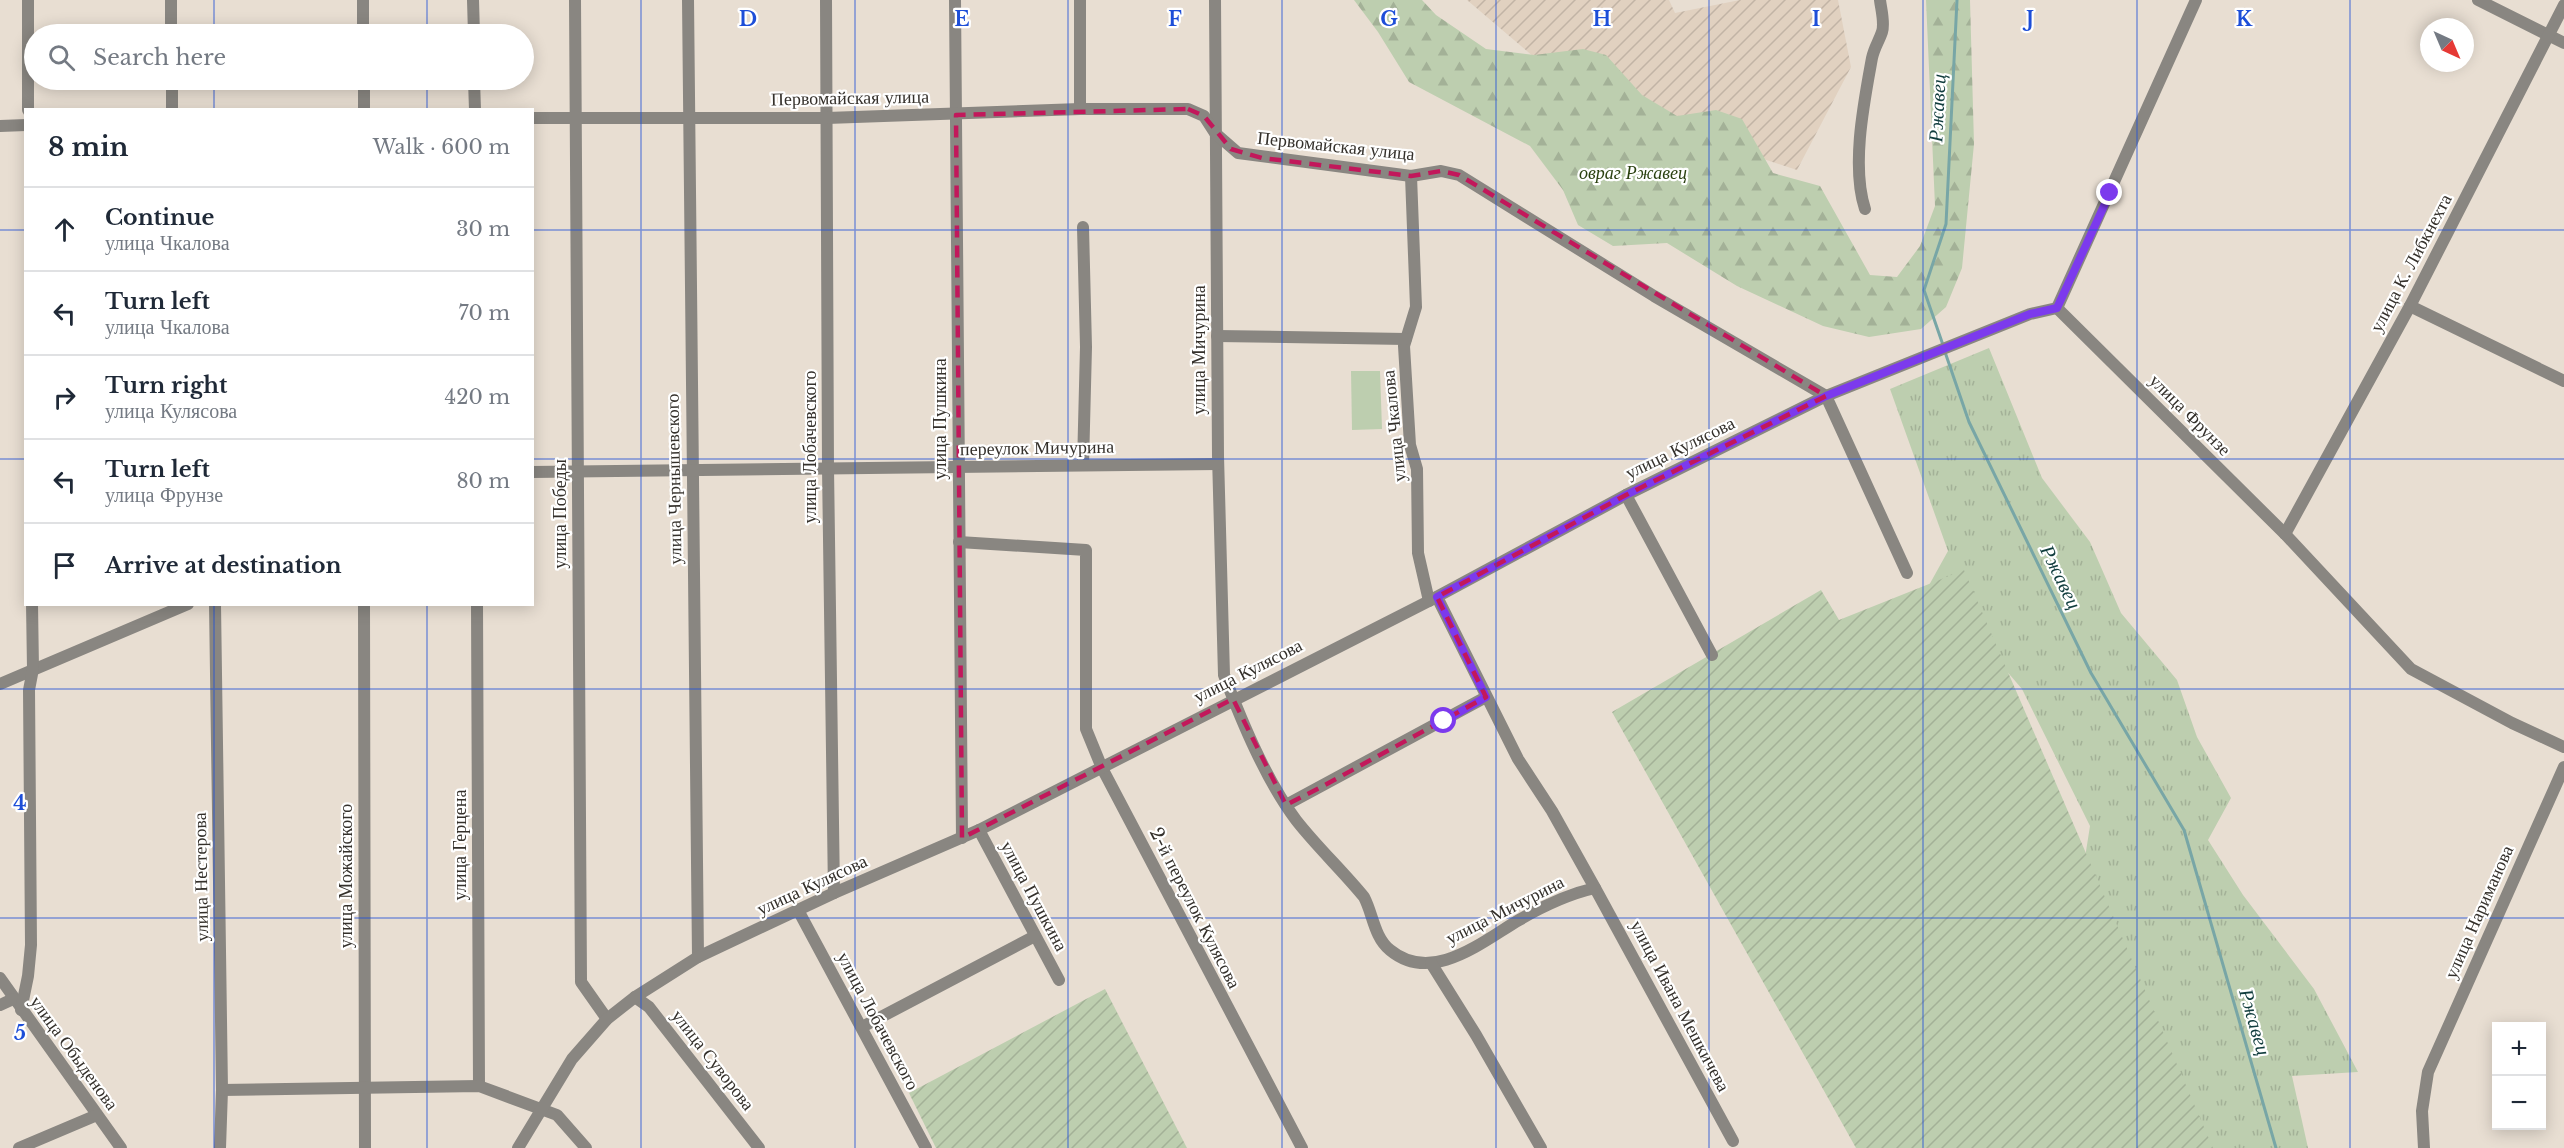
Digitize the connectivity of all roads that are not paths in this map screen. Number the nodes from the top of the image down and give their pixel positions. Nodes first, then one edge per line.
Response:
1 (28, 0) edge
2 (171, 0) edge
3 (363, 0) edge
4 (473, 0) edge
5 (575, 0) edge
6 (688, 0) edge
7 (826, 0) edge
8 (955, 0) edge
9 (1080, 0) edge
10 (1215, 0) edge
11 (1880, 0) edge
12 (2196, 0) edge
13 (2478, 0) edge
14 (2564, 5) edge
15 (28, 24) edge
16 (171, 24) edge
17 (363, 24) edge
18 (474, 24) edge
19 (2549, 36) junction
20 (2564, 43) edge
21 (28, 90) edge
22 (172, 90) edge
23 (364, 90) edge
24 (474, 90) edge
25 (28, 108) edge
26 (172, 108) edge
27 (364, 108) edge
28 (475, 108) edge
29 (1080, 109) junction
30 (956, 114) junction
31 (576, 117) junction
32 (688, 117) junction
33 (534, 118) edge
34 (827, 118) junction
35 (24, 125) edge
36 (0, 126) edge
37 (1215, 133) junction
38 (1411, 176) junction
39 (1865, 208) dead end
40 (1083, 227) dead end
41 (2409, 306) junction
42 (2057, 308) junction
43 (1217, 336) junction
44 (1406, 339) junction
45 (2564, 381) edge
46 (1826, 396) junction
47 (1218, 464) junction
48 (1083, 465) junction
49 (958, 466) junction
50 (828, 468) junction
51 (692, 469) junction
52 (578, 470) junction
53 (534, 472) edge
54 (1626, 495) junction
55 (2285, 534) junction
56 (959, 542) junction
57 (1907, 573) dead end
58 (1433, 599) junction
59 (32, 606) edge
60 (215, 606) edge
61 (364, 606) edge
62 (477, 606) edge
63 (172, 607) edge
64 (1712, 655) dead end
65 (33, 669) junction
66 (0, 684) edge
67 (1486, 697) junction
68 (1233, 699) junction
69 (2564, 747) edge
70 (2564, 767) edge
71 (1102, 768) junction
72 (1286, 805) junction
73 (978, 830) junction
74 (962, 838) junction
75 (1595, 888) junction
76 (834, 893) junction
77 (798, 910) junction
78 (1035, 936) junction
79 (698, 957) junction
80 (1431, 963) junction
81 (0, 978) edge
82 (1059, 980) dead end
83 (635, 998) junction
84 (13, 999) junction
85 (0, 1005) edge
86 (21, 1010) junction
87 (607, 1019) junction
88 (862, 1027) junction
89 (478, 1086) junction
90 (364, 1087) junction
91 (222, 1090) junction
92 (540, 1111) junction
93 (97, 1115) junction
94 (1733, 1141) dead end
95 (19, 1148) edge
96 (121, 1148) edge
97 (220, 1148) edge
98 (365, 1148) edge
99 (518, 1148) edge
100 (586, 1148) edge
101 (759, 1148) edge
102 (926, 1148) edge
103 (1302, 1148) edge
104 (1541, 1148) edge
105 (2424, 1148) edge

1 - 15 street
2 - 16 street
3 - 17 street
4 - 18 street
5 - 31 street, улица Победы
6 - 32 street, улица Чернышевского
7 - 34 street, улица Лобачевского
8 - 30 street, улица Пушкина
9 - 29 street
10 - 37 street, улица Мичурина
11 - 39 street
12 - 42 street
13 - 19 street
14 - 19 street, улица К. Либкнехта
19 - 20 street
19 - 41 street, улица К. Либкнехта
21 - 25 street
22 - 26 street
23 - 27 street
24 - 28 street
29 - 30 street, Первомайская улица
29 - 37 street, Первомайская улица
30 - 34 street, Первомайская улица
30 - 49 street, улица Пушкина
31 - 32 street, Первомайская улица
31 - 33 street, Первомайская улица
31 - 52 street, улица Победы
32 - 34 street, Первомайская улица
32 - 51 street, улица Чернышевского
34 - 50 street, улица Лобачевского
35 - 36 street
37 - 38 street, Первомайская улица
37 - 43 street, улица Мичурина
38 - 44 street, улица Чкалова
38 - 46 street, Первомайская улица
40 - 48 street
41 - 45 street
41 - 55 street, улица К. Либкнехта
42 - 46 street, улица Кулясова
42 - 55 street, улица Фрунзе
43 - 44 street
43 - 47 street, улица Мичурина
44 - 58 street, улица Чкалова
46 - 54 street, улица Кулясова
46 - 57 street
47 - 48 street, переулок Мичурина
47 - 68 street, улица Мичурина
48 - 49 street, переулок Мичурина
49 - 50 street, переулок Мичурина
49 - 56 street, улица Пушкина
50 - 51 street, переулок Мичурина
50 - 76 street, улица Лобачевского
51 - 52 street, переулок Мичурина
51 - 79 street, улица Чернышевского
52 - 53 street, переулок Мичурина
52 - 87 street, улица Победы
54 - 58 street, улица Кулясова
54 - 64 street
55 - 69 street, улица Фрунзе
56 - 71 street, 2-й переулок Кулясова
56 - 74 street, улица Пушкина
58 - 67 street, улица Чкалова
58 - 68 street, улица Кулясова
59 - 65 street
60 - 91 street, улица Нестерова
61 - 90 street, улица Можайского
62 - 89 street, улица Герцена
63 - 65 street
65 - 66 street
65 - 86 street
67 - 72 street
67 - 75 street, улица Чкалова
68 - 71 street, улица Кулясова
68 - 72 street, улица Мичурина
70 - 105 street, улица Нариманова
71 - 73 street, улица Кулясова
71 - 103 street, 2-й переулок Кулясова
72 - 80 street, улица Мичурина
73 - 74 street, улица Кулясова
73 - 78 street, улица Пушкина
74 - 76 street, улица Кулясова
75 - 80 street, улица Мичурина
75 - 94 street, улица Ивана Мешкичева
76 - 77 street, улица Кулясова
77 - 79 street, улица Кулясова
77 - 88 street, улица Лобачевского
78 - 82 street, улица Пушкина
78 - 88 street
79 - 83 street, улица Кулясова
80 - 104 street
81 - 84 street, улица Обыденова
83 - 87 street, улица Кулясова
83 - 101 street, улица Суворова
84 - 85 street
84 - 86 street, улица Обыденова
86 - 93 street, улица Обыденова
87 - 92 street, улица Кулясова
88 - 102 street, улица Лобачевского
89 - 90 street
89 - 92 street
90 - 91 street
90 - 98 street, улица Можайского
91 - 97 street, улица Нестерова
92 - 99 street, улица Кулясова
92 - 100 street
93 - 95 street
93 - 96 street, улица Обыденова

